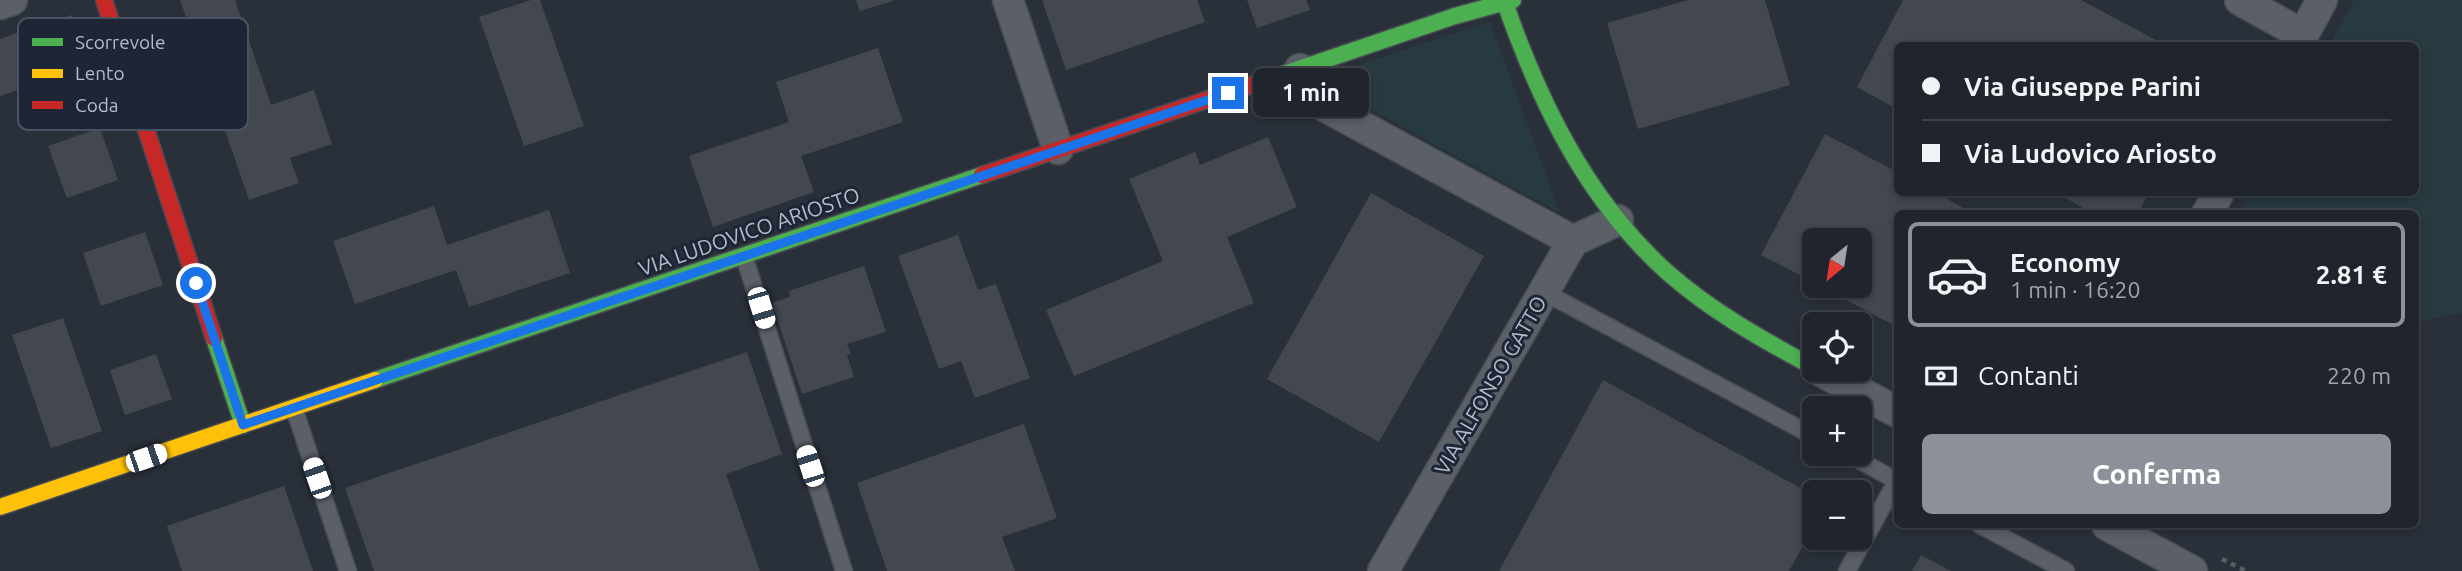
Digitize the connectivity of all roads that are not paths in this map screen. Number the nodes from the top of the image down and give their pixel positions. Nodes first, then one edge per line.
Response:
1 (12, 0) edge
2 (104, 0) edge
3 (1008, 0) edge
4 (2240, 0) edge
5 (2322, 0) edge
6 (1507, 1) edge
7 (0, 4) edge
8 (110, 18) edge
9 (2300, 40) edge
10 (1300, 69) junction
11 (147, 130) edge
12 (1058, 149) junction
13 (1618, 220) junction
14 (1573, 241) junction
15 (744, 255) junction
16 (1544, 292) junction
17 (1802, 361) edge
18 (1840, 382) edge
19 (294, 408) junction
20 (1894, 410) edge
21 (243, 425) junction
22 (1802, 430) edge
23 (1871, 466) edge
24 (1894, 478) edge
25 (1894, 485) edge
26 (0, 507) edge
27 (1986, 528) edge
28 (2113, 528) edge
29 (348, 571) edge
30 (844, 571) edge
31 (1383, 571) edge
32 (1847, 571) edge
33 (2066, 571) edge
34 (2192, 571) edge

1 - 7 street
2 - 8 street
3 - 12 street
4 - 9 street
5 - 9 street
6 - 10 street, VIA LUDOVICO ARIOSTO
6 - 13 street
10 - 12 street, VIA LUDOVICO ARIOSTO
10 - 14 street
11 - 21 street
12 - 15 street, VIA LUDOVICO ARIOSTO
13 - 14 street
13 - 17 street
14 - 16 street, VIA ALFONSO GATTO
15 - 19 street, VIA LUDOVICO ARIOSTO
15 - 30 lane
16 - 22 lane
16 - 31 street, VIA ALFONSO GATTO
18 - 20 street
19 - 21 street, VIA LUDOVICO ARIOSTO
19 - 29 lane
21 - 26 street, VIA LUDOVICO ARIOSTO
23 - 24 lane
25 - 32 lane
27 - 33 lane
28 - 34 street

